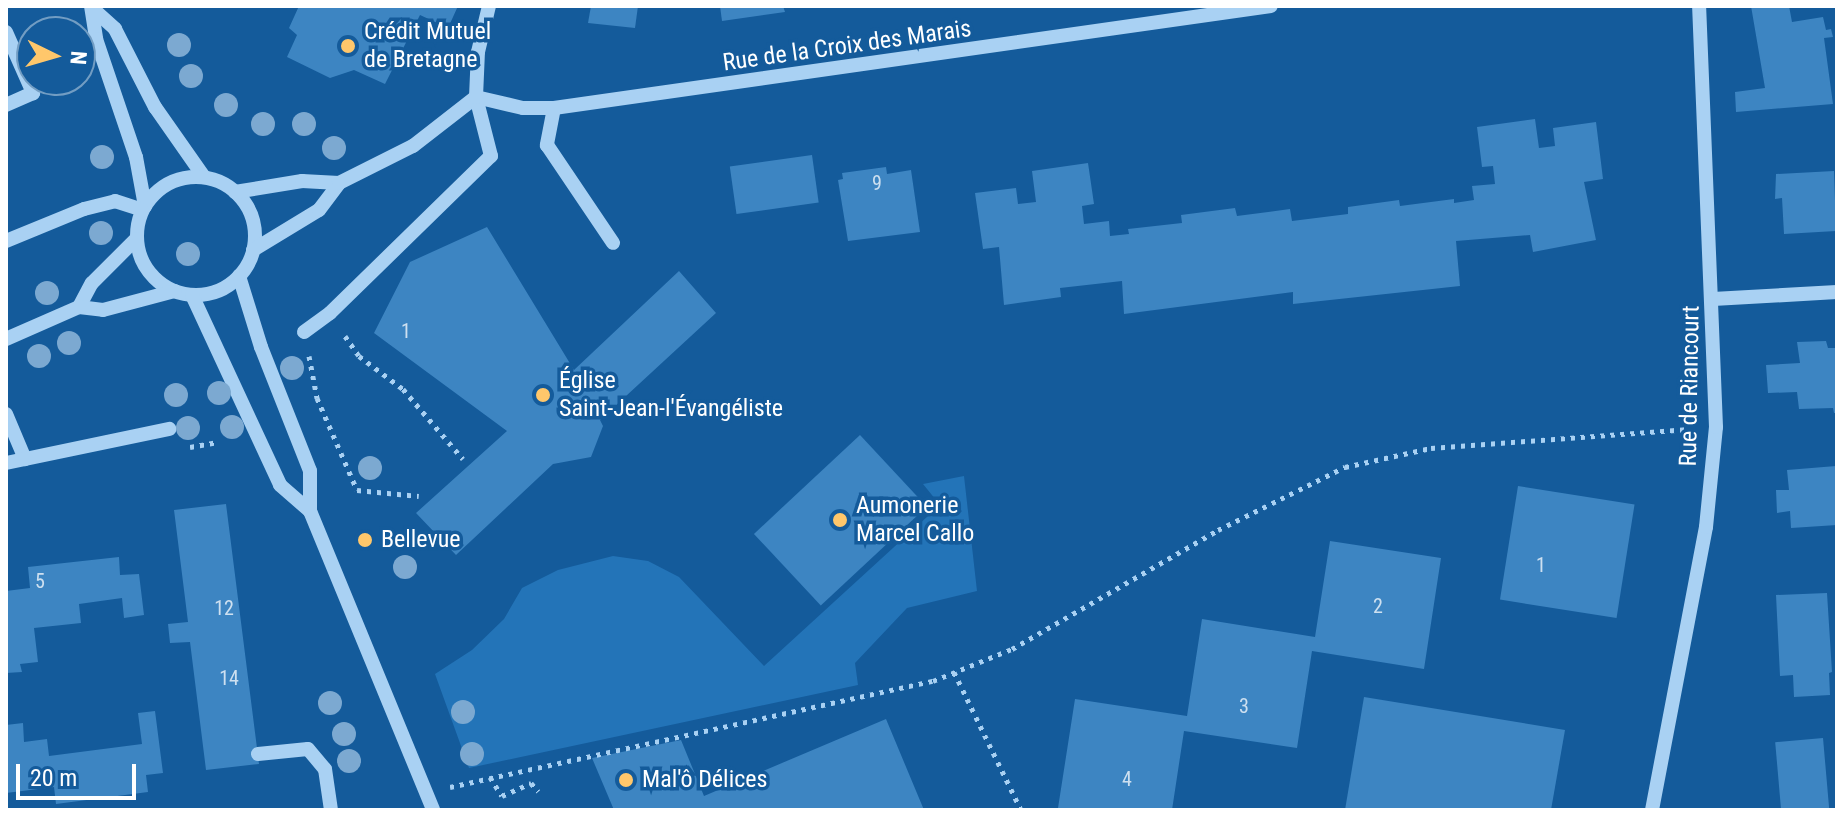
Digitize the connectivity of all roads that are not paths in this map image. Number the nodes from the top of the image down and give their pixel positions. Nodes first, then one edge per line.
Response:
1 (489, 6) edge
2 (1271, 6) edge
3 (1699, 6) edge
4 (92, 7) edge
5 (6, 32) edge
6 (476, 97) junction
7 (6, 105) edge
8 (554, 108) junction
9 (204, 177) junction
10 (339, 183) junction
11 (235, 192) junction
12 (144, 208) junction
13 (136, 239) junction
14 (6, 241) edge
15 (613, 243) dead end
16 (253, 250) junction
17 (239, 276) junction
18 (175, 291) junction
19 (1837, 292) edge
20 (192, 295) junction
21 (1713, 299) junction
22 (79, 307) junction
23 (304, 332) road end
24 (6, 339) edge
25 (6, 414) edge
26 (169, 429) dead end
27 (25, 459) junction
28 (6, 463) edge
29 (310, 511) junction
30 (258, 754) dead end
31 (331, 810) edge
32 (433, 810) edge
33 (1652, 810) edge

1 - 6 street
2 - 8 street, Rue de la Croix des Marais
3 - 21 street, Rue de Riancourt
4 - 9 street
4 - 12 street
5 - 7 street
6 - 8 street, Rue de la Croix des Marais
6 - 10 street
6 - 23 street
8 - 15 street
9 - 11 street
9 - 12 street
10 - 11 street
10 - 16 street
11 - 16 street
12 - 13 street
12 - 14 street
13 - 18 street
13 - 22 street
16 - 17 street
17 - 20 street
17 - 29 street
18 - 20 street
18 - 22 street
19 - 21 street
20 - 29 street
21 - 33 street, Rue de Riancourt
22 - 24 street
25 - 27 street
26 - 27 street
27 - 28 street
29 - 32 street
30 - 31 street

